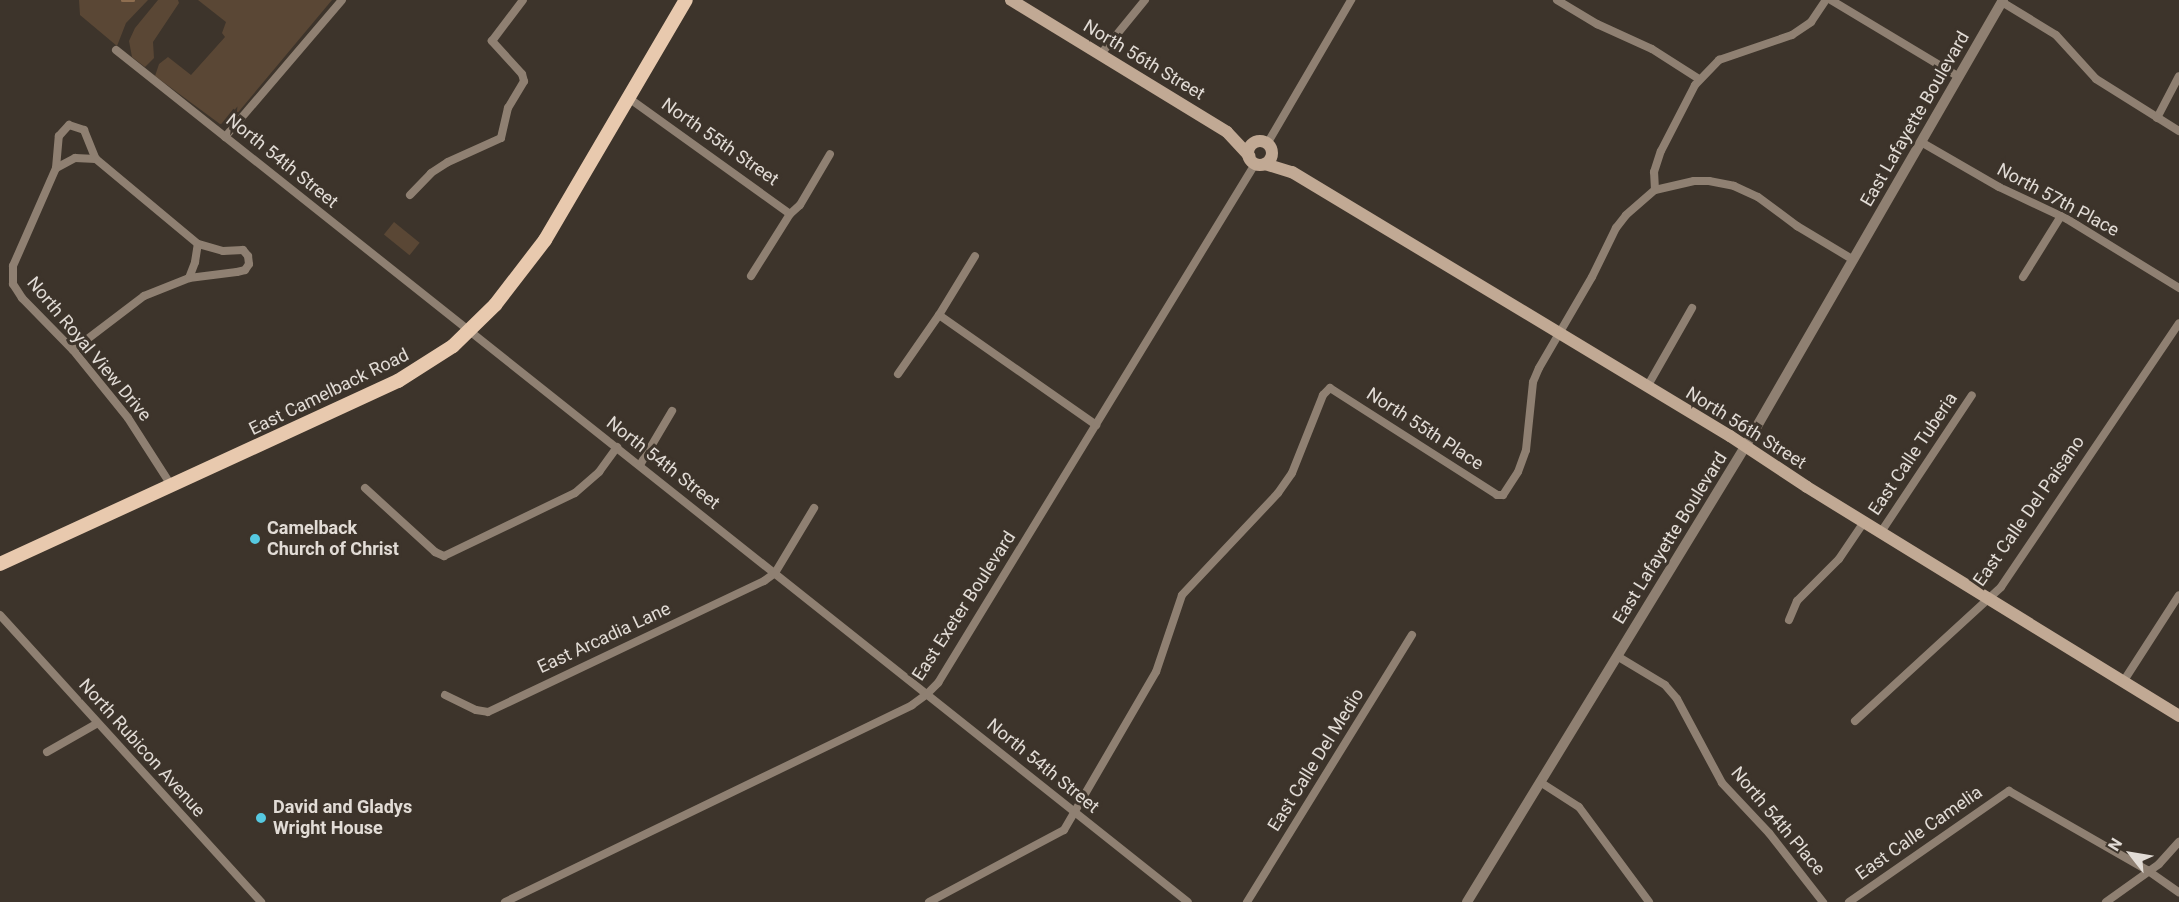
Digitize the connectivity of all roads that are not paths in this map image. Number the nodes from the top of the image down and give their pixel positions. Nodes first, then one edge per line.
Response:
1 (342, 0) edge
2 (523, 0) edge
3 (686, 0) edge
4 (1011, 0) edge
5 (1145, 0) edge
6 (1351, 0) edge
7 (1557, 0) edge
8 (1826, 0) edge
9 (1831, 0) edge
10 (2002, 1) edge
11 (116, 50) dead end
12 (1100, 55) junction
13 (2179, 76) edge
14 (1959, 77) junction
15 (1699, 79) junction
16 (630, 99) junction
17 (2157, 118) junction
18 (2179, 131) edge
19 (1227, 132) junction
20 (225, 137) junction
21 (1921, 142) junction
22 (1266, 145) junction
23 (830, 154) dead end
24 (96, 159) junction
25 (1256, 161) junction
26 (56, 168) junction
27 (1292, 172) junction
28 (1655, 190) junction
29 (410, 195) dead end
30 (790, 214) junction
31 (2061, 216) junction
32 (198, 244) junction
33 (975, 256) dead end
34 (1852, 259) junction
35 (751, 276) dead end
36 (2023, 277) dead end
37 (189, 278) junction
38 (2179, 288) edge
39 (1692, 308) dead end
40 (939, 315) junction
41 (2179, 323) edge
42 (470, 331) junction
43 (1558, 333) junction
44 (73, 350) junction
45 (898, 374) dead end
46 (1647, 387) junction
47 (1972, 395) dead end
48 (672, 411) dead end
49 (1096, 425) junction
50 (617, 447) junction
51 (1745, 447) junction
52 (640, 465) junction
53 (171, 485) junction
54 (365, 488) dead end
55 (814, 508) dead end
56 (1864, 522) junction
57 (1881, 532) junction
58 (0, 564) edge
59 (775, 573) junction
60 (2179, 595) edge
61 (1988, 599) junction
62 (0, 615) edge
63 (1789, 620) dead end
64 (1412, 635) dead end
65 (1617, 656) junction
66 (2123, 682) junction
67 (927, 694) junction
68 (445, 695) dead end
69 (2179, 716) edge
70 (1855, 721) dead end
71 (96, 724) junction
72 (47, 752) dead end
73 (1540, 782) junction
74 (1073, 812) junction
75 (2179, 842) edge
76 (2147, 870) junction
77 (2179, 892) edge
78 (261, 902) edge
79 (505, 902) edge
80 (929, 902) edge
81 (1188, 902) edge
82 (1247, 902) edge
83 (1467, 902) edge
84 (1649, 902) edge
85 (1823, 902) edge
86 (1849, 902) edge
87 (2106, 902) edge

1 - 20 street
2 - 29 street
3 - 16 main road, East Camelback Road
4 - 12 main road, North 56th Street
5 - 12 street
6 - 22 street
7 - 15 street
8 - 15 street
9 - 14 street
10 - 14 street, East Lafayette Boulevard
10 - 17 street
11 - 20 street, North 54th Street
12 - 19 main road, North 56th Street
13 - 17 street
14 - 21 street, East Lafayette Boulevard
15 - 28 street
16 - 30 street, North 55th Street
16 - 42 main road, East Camelback Road
17 - 18 street
19 - 22 main road, North 56th Street
19 - 25 main road, North 56th Street
20 - 42 street, North 54th Street
21 - 31 street, North 57th Place
21 - 34 street, East Lafayette Boulevard
22 - 25 main road
22 - 25 main road
22 - 27 main road, North 56th Street
23 - 30 street
24 - 26 street
24 - 26 street, North Royal View Drive
24 - 32 street
25 - 27 main road, North 56th Street
25 - 49 street, East Exeter Boulevard
26 - 44 street, North Royal View Drive
27 - 43 main road, North 56th Street
28 - 34 street
28 - 43 street
30 - 35 street
31 - 36 street
31 - 38 street, North 57th Place
32 - 37 street
32 - 37 street
33 - 40 street
34 - 51 street, East Lafayette Boulevard
37 - 44 street
39 - 46 street
40 - 45 street
40 - 49 street
41 - 61 street, East Calle Del Paisano
42 - 50 street, North 54th Street
42 - 53 main road, East Camelback Road
43 - 46 main road, North 56th Street
43 - 74 street, North 55th Place
44 - 53 street, North Royal View Drive
46 - 51 main road, North 56th Street
47 - 57 street, East Calle Tuberia
48 - 52 street
49 - 67 street, East Exeter Boulevard
50 - 52 street, North 54th Street
50 - 54 street
51 - 56 main road, North 56th Street
51 - 65 street, East Lafayette Boulevard
52 - 59 street, North 54th Street
53 - 58 main road, East Camelback Road
55 - 59 street
56 - 57 main road, North 56th Street
56 - 63 street, East Calle Tuberia
57 - 61 main road, North 56th Street
59 - 67 street, North 54th Street
59 - 68 street, East Arcadia Lane
60 - 66 street
61 - 66 main road, North 56th Street
61 - 70 street, East Calle Del Paisano
62 - 71 street, North Rubicon Avenue
64 - 82 street, East Calle Del Medio
65 - 73 street, East Lafayette Boulevard
65 - 85 street, North 54th Place
66 - 69 main road, North 56th Street
67 - 74 street, North 54th Street
67 - 79 street, East Exeter Boulevard
71 - 72 street
71 - 78 street, North Rubicon Avenue
73 - 83 street, East Lafayette Boulevard
73 - 84 street
74 - 80 street
74 - 81 street, North 54th Street
75 - 76 street
76 - 77 street
76 - 86 street, East Calle Camelia
76 - 87 street

